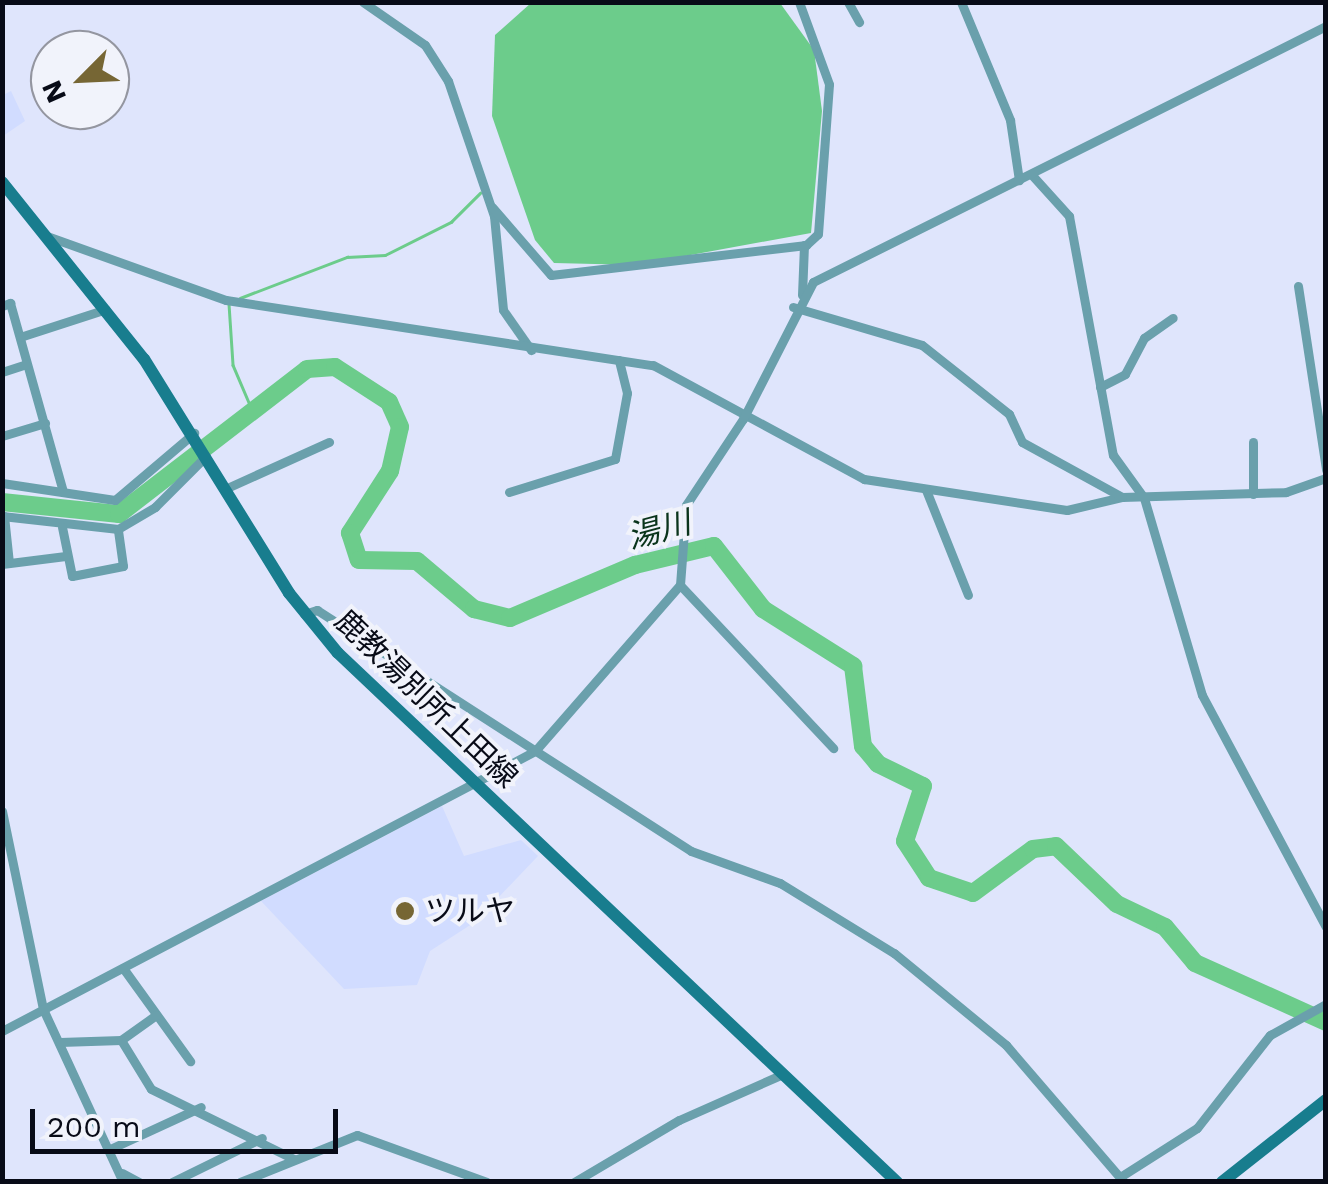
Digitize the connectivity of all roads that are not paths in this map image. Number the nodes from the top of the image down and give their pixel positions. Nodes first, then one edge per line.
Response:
1 (363, 2) edge
2 (799, 2) edge
3 (848, 2) edge
4 (961, 2) edge
5 (859, 22) dead end
6 (1326, 26) edge
7 (1031, 174) junction
8 (1019, 180) junction
9 (2, 182) edge
10 (492, 208) junction
11 (44, 234) junction
12 (804, 244) junction
13 (1298, 286) dead end
14 (802, 295) junction
15 (2, 306) edge
16 (793, 307) junction
17 (106, 309) junction
18 (1173, 318) dead end
19 (20, 337) junction
20 (531, 350) junction
21 (620, 360) junction
22 (26, 364) junction
23 (2, 372) edge
24 (1326, 372) edge
25 (1312, 376) junction
26 (1100, 387) junction
27 (743, 419) junction
28 (45, 422) junction
29 (195, 435) junction
30 (2, 436) edge
31 (328, 442) dead end
32 (1253, 442) dead end
33 (206, 454) junction
34 (1326, 470) edge
35 (1326, 478) edge
36 (2, 483) edge
37 (226, 488) junction
38 (926, 490) junction
39 (63, 492) junction
40 (509, 492) dead end
41 (1253, 494) junction
42 (1122, 497) junction
43 (1144, 498) junction
44 (3, 516) edge
45 (62, 527) junction
46 (118, 529) junction
47 (66, 556) junction
48 (6, 564) edge
49 (680, 584) junction
50 (968, 594) dead end
51 (304, 614) junction
52 (833, 748) dead end
53 (534, 750) junction
54 (474, 782) junction
55 (2, 812) edge
56 (1326, 927) edge
57 (123, 968) junction
58 (1321, 1006) edge
59 (43, 1009) junction
60 (156, 1016) junction
61 (4, 1028) edge
62 (121, 1040) junction
63 (60, 1042) junction
64 (190, 1061) dead end
65 (784, 1074) junction
66 (1320, 1104) edge
67 (201, 1107) junction
68 (262, 1138) junction
69 (110, 1149) junction
70 (294, 1158) junction
71 (122, 1177) edge
72 (1122, 1179) edge
73 (140, 1182) edge
74 (172, 1182) edge
75 (240, 1182) edge
76 (487, 1182) edge
77 (574, 1182) edge
78 (898, 1182) edge
79 (1222, 1182) edge

1 - 10 street
2 - 12 street
3 - 5 street
4 - 8 street
6 - 7 street
7 - 8 street
7 - 26 street
8 - 14 street
9 - 11 main road, 鹿教湯別所上田線
10 - 12 street
10 - 20 street
11 - 17 main road, 鹿教湯別所上田線
11 - 20 street
12 - 14 street
13 - 25 street
14 - 16 street
15 - 19 street
16 - 27 street
16 - 42 street
17 - 19 street
17 - 29 main road, 鹿教湯別所上田線
18 - 26 street
19 - 22 street
20 - 21 street
21 - 27 street
21 - 40 street
22 - 23 street
22 - 28 street
24 - 25 street
25 - 34 street
26 - 43 street
27 - 38 street
27 - 49 street
28 - 30 street
28 - 39 street
29 - 33 main road, 鹿教湯別所上田線
29 - 39 street
31 - 37 street
32 - 41 street
33 - 37 main road, 鹿教湯別所上田線
33 - 46 street
35 - 41 street
36 - 39 street
37 - 51 main road, 鹿教湯別所上田線
38 - 42 street
38 - 50 street
41 - 43 street
42 - 43 street
43 - 56 street
44 - 45 street
44 - 48 street
45 - 46 street
45 - 47 street
46 - 47 street
47 - 48 street
49 - 52 street
49 - 53 street
51 - 53 street
51 - 54 main road, 鹿教湯別所上田線
53 - 54 street
53 - 72 street
54 - 57 street
54 - 65 main road, 鹿教湯別所上田線
55 - 59 street
57 - 59 street
57 - 60 street
58 - 72 street
59 - 61 street
59 - 63 street
60 - 62 street
60 - 64 street
62 - 63 street
62 - 67 street
63 - 69 street
65 - 77 street
65 - 78 main road, 鹿教湯別所上田線
66 - 79 main road
67 - 68 street
67 - 69 street
68 - 70 street
68 - 74 street
69 - 71 street
70 - 75 street
70 - 76 street
71 - 73 street

